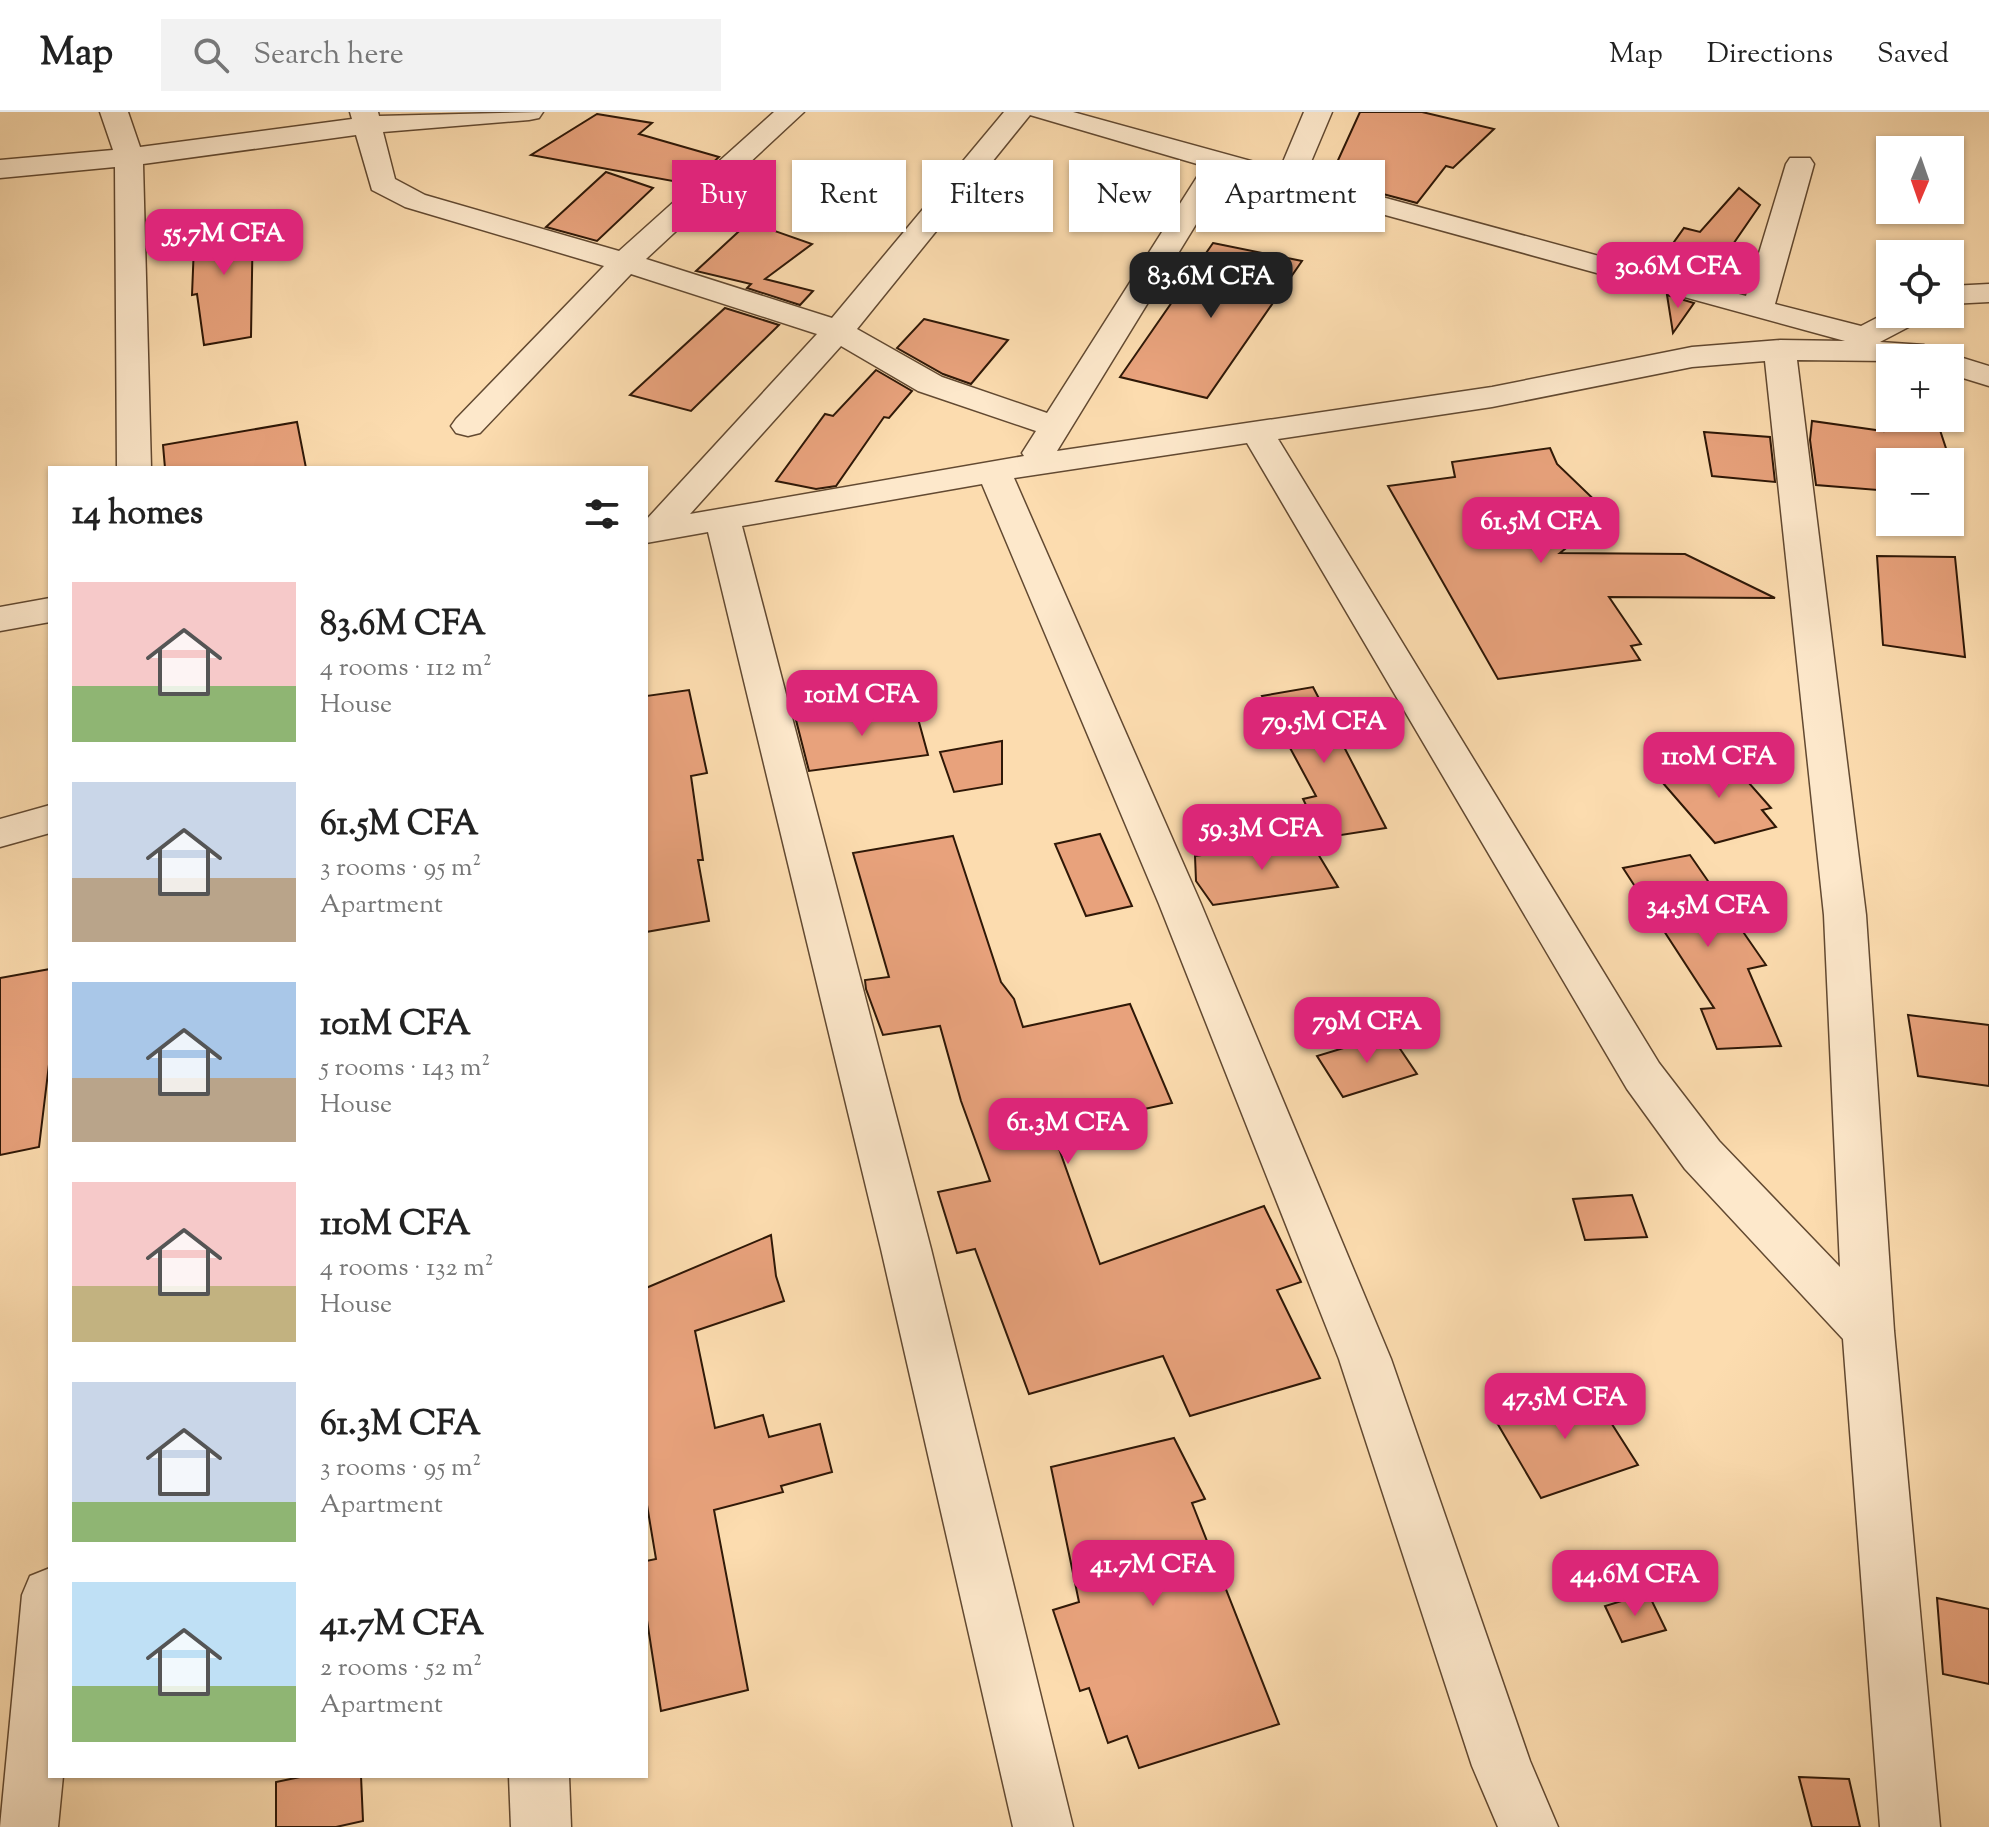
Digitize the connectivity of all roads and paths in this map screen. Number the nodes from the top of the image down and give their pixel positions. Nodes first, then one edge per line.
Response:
1 (114, 112) edge
2 (529, 112) edge
3 (790, 112) edge
4 (1019, 112) edge
5 (1042, 112) edge
6 (1318, 112) edge
7 (1085, 117) edge
8 (366, 118) edge
9 (129, 157) junction
10 (1214, 160) edge
11 (1298, 160) edge
12 (1800, 164) dead end
13 (0, 169) edge
14 (1196, 201) edge
15 (1385, 205) edge
16 (624, 263) junction
17 (1989, 293) edge
18 (1964, 294) edge
19 (1758, 309) junction
20 (1882, 328) edge
21 (838, 331) junction
22 (1865, 337) junction
23 (1888, 344) edge
24 (1780, 350) junction
25 (1876, 353) edge
26 (1964, 368) edge
27 (1989, 376) edge
28 (468, 426) dead end
29 (1055, 427) junction
30 (1257, 432) junction
31 (134, 466) edge
32 (1013, 469) junction
33 (722, 518) junction
34 (651, 531) edge
35 (48, 610) edge
36 (0, 619) edge
37 (48, 820) edge
38 (0, 833) edge
39 (1868, 1331) junction
40 (48, 1616) edge
41 (539, 1778) edge
42 (28, 1827) edge
43 (541, 1827) edge
44 (1043, 1827) edge
45 (1528, 1827) edge
46 (1910, 1827) edge

1 - 9 street
2 - 8 street
3 - 16 street
4 - 21 street
5 - 7 street
6 - 11 street
7 - 10 street
8 - 9 street
8 - 16 street
9 - 13 street
9 - 31 street
12 - 19 street
14 - 29 street
15 - 19 street
16 - 21 street
16 - 28 street
17 - 18 street
19 - 22 street
20 - 22 street
21 - 29 street
21 - 34 street
22 - 23 street
24 - 25 street
24 - 30 street
24 - 39 street
26 - 27 street
29 - 32 street
30 - 32 street
30 - 39 street
32 - 33 street
32 - 45 street
33 - 34 street
33 - 44 street
35 - 36 street
37 - 38 street
39 - 46 street
40 - 42 street
41 - 43 street

